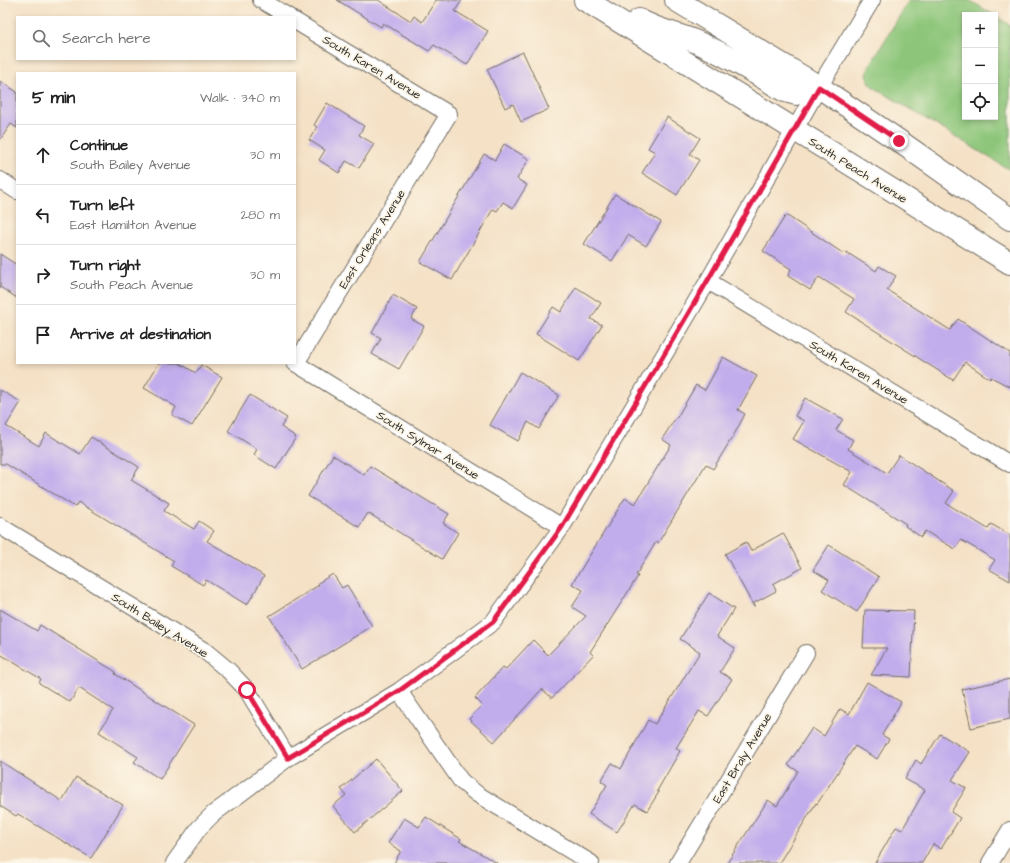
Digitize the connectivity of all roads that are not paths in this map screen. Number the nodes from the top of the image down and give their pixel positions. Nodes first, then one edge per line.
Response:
1 (261, 0) edge
2 (585, 0) edge
3 (606, 0) edge
4 (676, 0) edge
5 (872, 0) edge
6 (287, 16) edge
7 (296, 22) edge
8 (819, 87) junction
9 (449, 114) joint
10 (795, 131) junction
11 (0, 180) edge
12 (16, 189) edge
13 (1010, 219) edge
14 (1010, 264) edge
15 (708, 280) junction
16 (296, 361) edge
17 (296, 364) edge
18 (1010, 464) edge
19 (0, 526) edge
20 (562, 527) junction
21 (806, 653) dead end
22 (399, 691) junction
23 (288, 758) junction
24 (1010, 830) edge
25 (174, 863) edge
26 (591, 863) edge
27 (678, 863) edge
28 (990, 863) edge

1 - 6 street
2 - 10 main road, South Peach Avenue
3 - 8 main road
4 - 8 main road
5 - 8 street
7 - 9 street, South Karen Avenue
8 - 10 street
8 - 13 main road
9 - 16 street, East Orleans Avenue
10 - 14 main road, South Peach Avenue
10 - 15 street
11 - 12 street
15 - 18 street, South Karen Avenue
15 - 20 street
17 - 20 street, South Sylmar Avenue
19 - 23 street, South Bailey Avenue
20 - 22 street
21 - 27 street, East Braly Avenue
22 - 23 street
22 - 26 street
23 - 25 street
24 - 28 street

